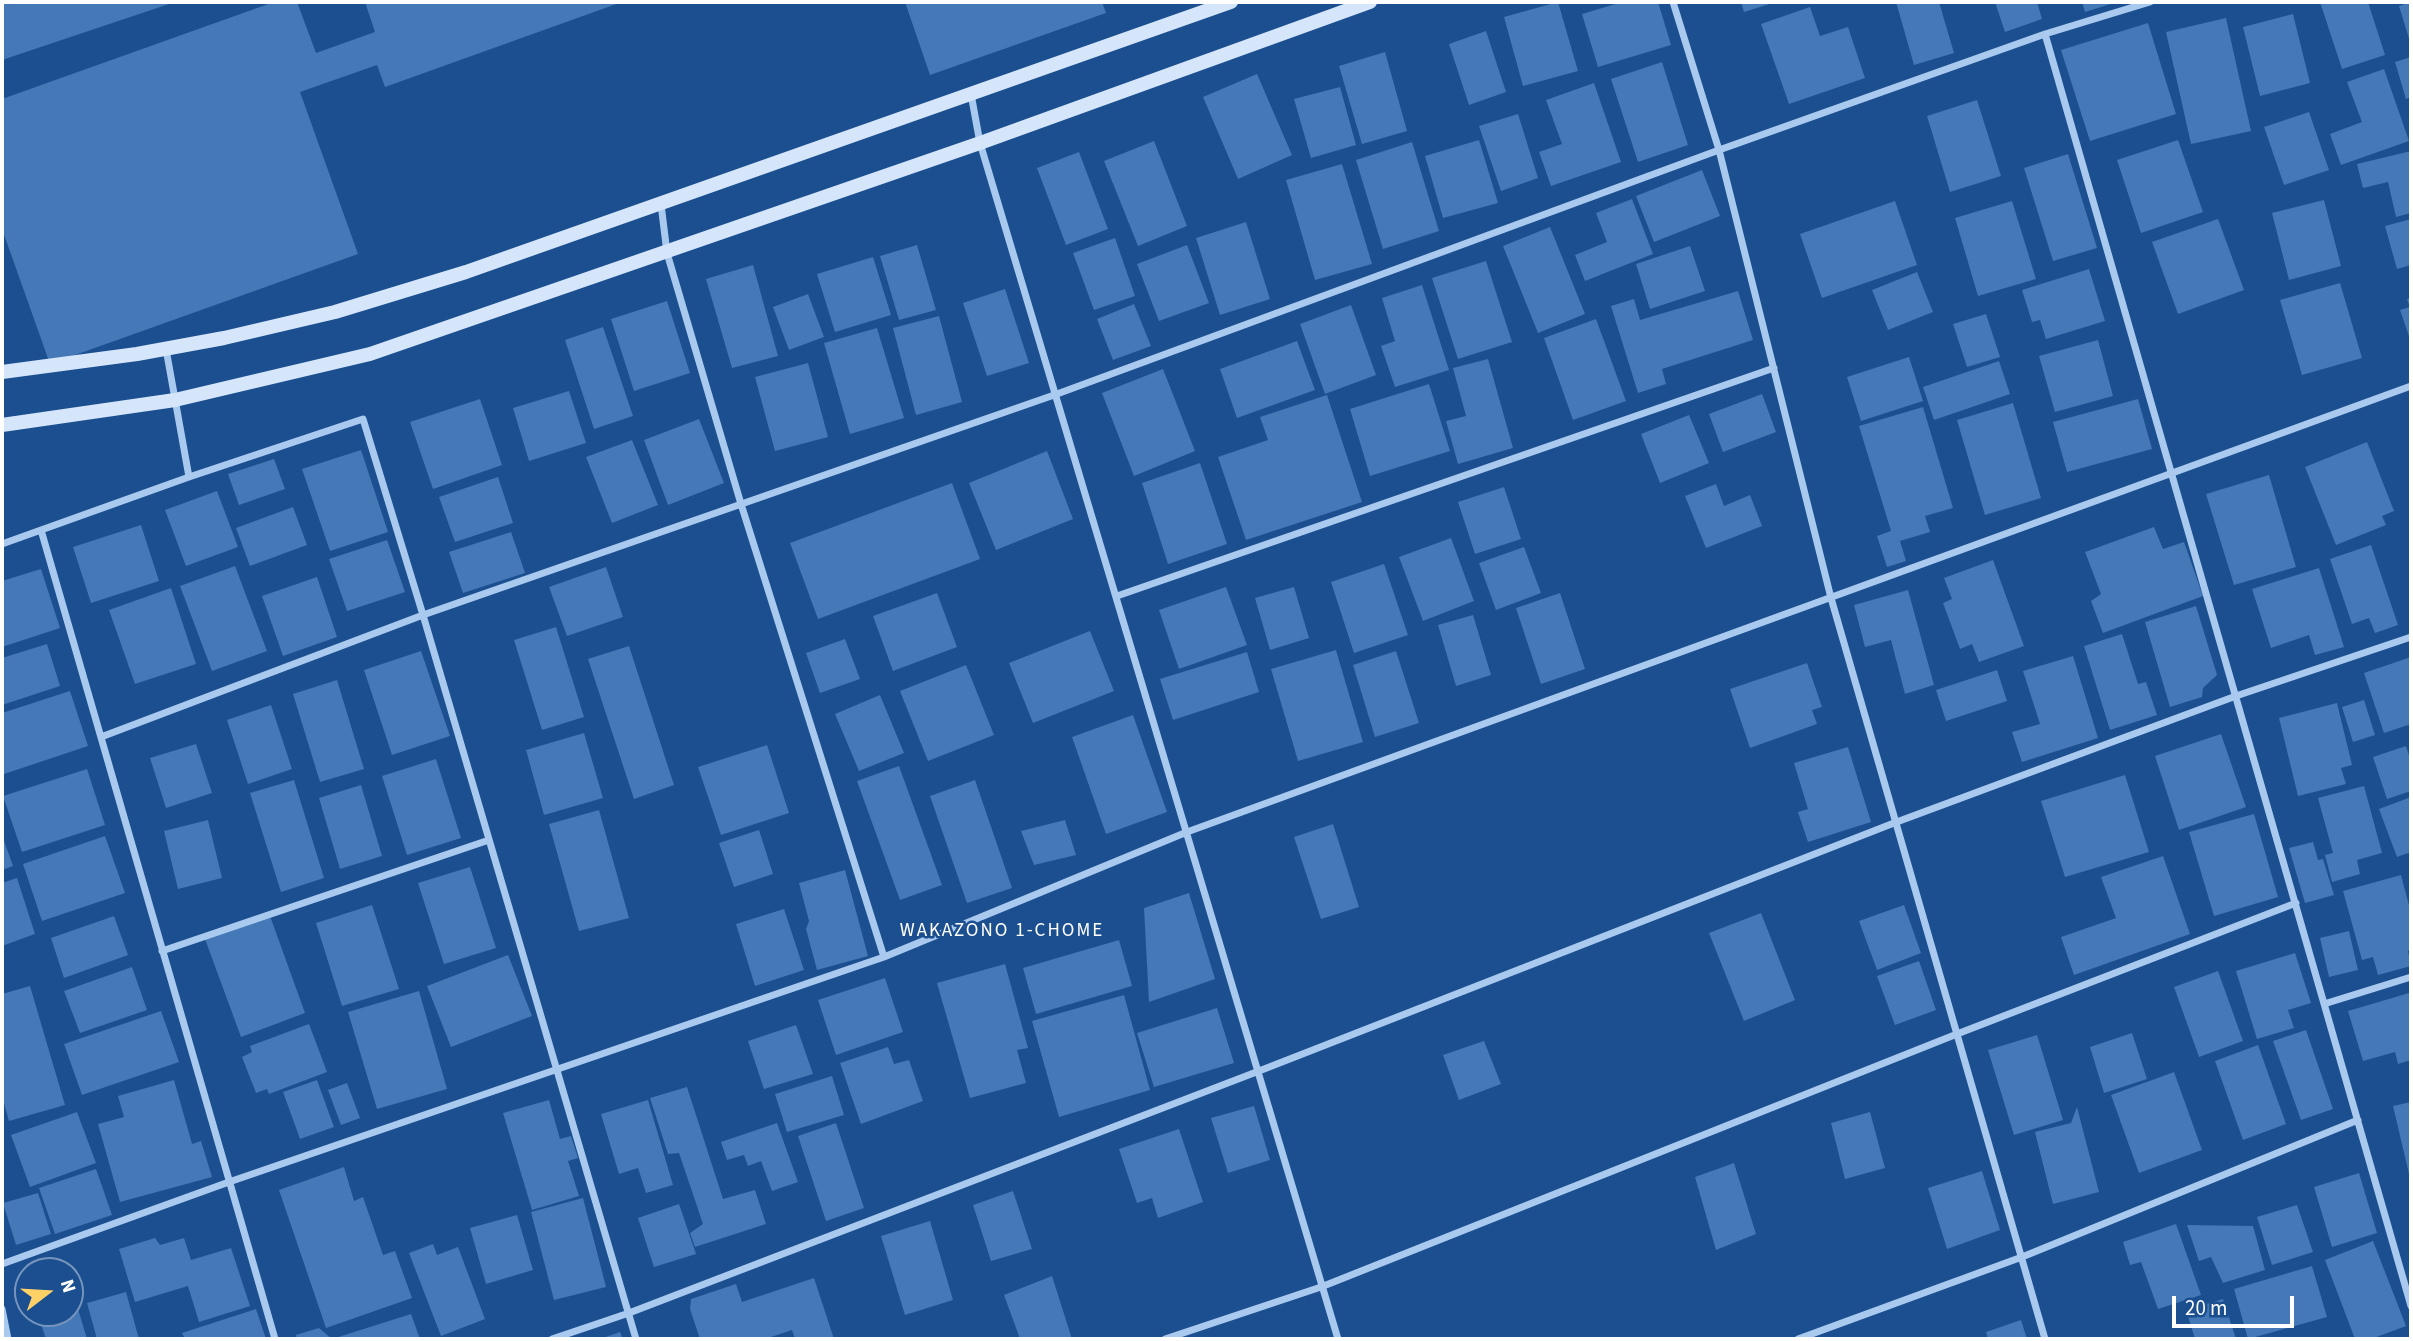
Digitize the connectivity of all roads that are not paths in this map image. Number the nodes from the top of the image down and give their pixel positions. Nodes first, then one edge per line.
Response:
1 (1231, 2) edge
2 (1370, 2) edge
3 (1673, 2) edge
4 (2150, 2) edge
5 (2045, 33) junction
6 (971, 93) junction
7 (981, 143) junction
8 (1719, 150) junction
9 (661, 203) junction
10 (667, 253) junction
11 (166, 349) junction
12 (1773, 368) junction
13 (2, 372) edge
14 (2411, 386) edge
15 (1057, 394) junction
16 (175, 400) junction
17 (2, 425) edge
18 (2172, 474) junction
19 (189, 477) junction
20 (741, 504) junction
21 (41, 530) junction
22 (2, 544) edge
23 (1117, 596) junction
24 (1831, 598) junction
25 (423, 615) junction
26 (2411, 637) edge
27 (2236, 696) junction
28 (100, 737) junction
29 (1894, 823) junction
30 (1187, 832) junction
31 (489, 840) junction
32 (2296, 903) junction
33 (162, 951) junction
34 (884, 957) junction
35 (2411, 976) edge
36 (2325, 1004) junction
37 (1956, 1034) junction
38 (556, 1071) junction
39 (1259, 1071) junction
40 (2358, 1120) junction
41 (229, 1182) junction
42 (2022, 1257) junction
43 (2, 1264) edge
44 (1321, 1287) junction
45 (2411, 1306) edge
46 (2, 1309) edge
47 (629, 1313) junction
48 (8, 1339) edge
49 (275, 1339) edge
50 (552, 1339) edge
51 (636, 1339) edge
52 (1165, 1339) edge
53 (1338, 1339) edge
54 (1798, 1339) edge
55 (2045, 1339) edge

1 - 6 street
2 - 7 street
3 - 8 street
4 - 5 street
5 - 8 street
5 - 18 street
6 - 7 street
6 - 9 street
7 - 10 street
7 - 15 street
8 - 12 street
8 - 15 street
9 - 10 street
9 - 11 street
10 - 16 street
10 - 20 street
11 - 13 street
11 - 16 street
12 - 23 street
12 - 24 street
14 - 18 street
15 - 20 street
15 - 23 street
16 - 17 street
16 - 19 street
18 - 24 street
18 - 27 street
19 - 21 street
19 - 25 street
20 - 25 street
20 - 34 street
21 - 22 street
21 - 28 street
23 - 30 street
24 - 29 street
24 - 30 street
25 - 28 street
25 - 31 street
26 - 27 street
27 - 29 street
27 - 32 street
28 - 33 street
29 - 37 street
29 - 39 street
30 - 34 street
30 - 39 street
31 - 33 street
31 - 38 street
32 - 36 street
32 - 37 street
33 - 41 street
34 - 38 street
35 - 36 street
36 - 40 street
37 - 42 street
37 - 44 street
38 - 41 street
38 - 47 street
39 - 44 street
39 - 47 street
40 - 42 street
40 - 45 street
41 - 43 street
41 - 49 street
42 - 54 street
42 - 55 street
44 - 52 street
44 - 53 street
46 - 48 street
47 - 50 street
47 - 51 street

